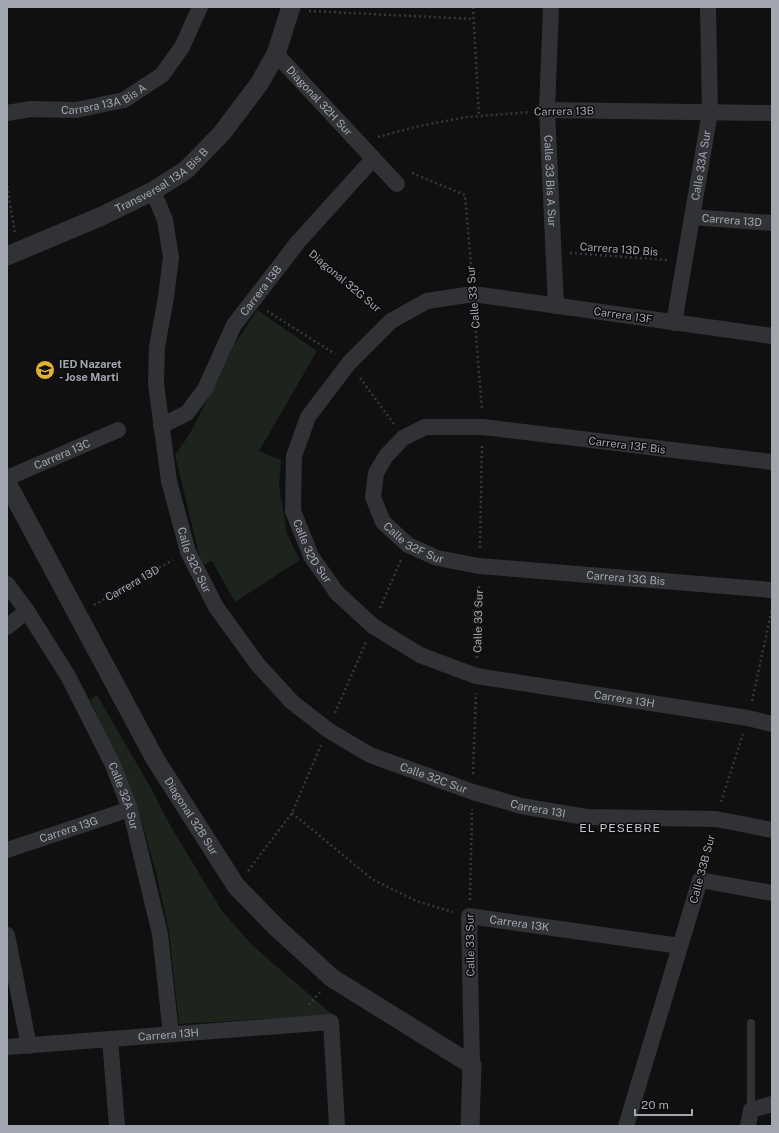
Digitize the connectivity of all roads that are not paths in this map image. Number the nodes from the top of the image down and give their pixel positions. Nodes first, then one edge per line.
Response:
1 (200, 7) edge
2 (551, 7) edge
3 (708, 7) edge
4 (291, 8) edge
5 (276, 54) junction
6 (547, 110) junction
7 (710, 112) junction
8 (772, 112) edge
9 (7, 113) edge
10 (373, 159) junction
11 (397, 184) road end
12 (153, 191) junction
13 (692, 217) junction
14 (772, 223) edge
15 (12, 254) edge
16 (473, 294) joint
17 (556, 306) junction
18 (674, 322) junction
19 (772, 336) edge
20 (161, 426) junction
21 (483, 427) joint
22 (118, 430) dead end
23 (772, 462) edge
24 (7, 478) edge
25 (7, 483) edge
26 (479, 566) joint
27 (7, 584) edge
28 (772, 590) edge
29 (27, 611) junction
30 (7, 627) edge
31 (476, 676) joint
32 (772, 724) edge
33 (473, 792) joint
34 (130, 809) junction
35 (772, 830) edge
36 (7, 850) edge
37 (772, 892) edge
38 (469, 916) joint
39 (7, 935) edge
40 (680, 946) junction
41 (751, 1023) dead end
42 (171, 1034) junction
43 (110, 1039) junction
44 (29, 1046) junction
45 (7, 1047) edge
46 (472, 1065) junction
47 (772, 1104) edge
48 (750, 1118) edge
49 (118, 1126) edge
50 (337, 1126) edge
51 (470, 1126) edge
52 (626, 1126) edge

1 - 9 street, Carrera 13A Bis A
2 - 6 street, Calle 33 Bis A Sur
3 - 7 street, Calle 33A Sur
4 - 5 street
5 - 10 street, Diagonal 32H Sur
5 - 12 street, Transversal 13A Bis B
6 - 7 street, Carrera 13B
6 - 17 street, Calle 33 Bis A Sur
7 - 8 street, Carrera 13B
7 - 13 street, Calle 33A Sur
10 - 11 street, Diagonal 32H Sur
10 - 20 street, Carrera 13B
12 - 15 street, Transversal 13A Bis B
12 - 20 street, Calle 32C Sur
13 - 14 street, Carrera 13D
13 - 18 street, Calle 33A Sur
16 - 17 street, Carrera 13F
16 - 31 street, Calle 32D Sur
17 - 18 street, Carrera 13F
18 - 19 street, Carrera 13F
20 - 33 street, Calle 32C Sur
21 - 23 street, Carrera 13F Bis
21 - 26 street, Calle 32F Sur
22 - 24 street, Carrera 13C
25 - 46 street, Diagonal 32B Sur
26 - 28 street, Carrera 13G Bis
27 - 29 street, Calle 32A Sur
29 - 30 street
29 - 34 street, Calle 32A Sur
31 - 32 street, Carrera 13H
33 - 35 street, Carrera 13I
34 - 36 street, Carrera 13G
34 - 42 street, Calle 32A Sur
37 - 40 street, Calle 33B Sur
38 - 40 street, Carrera 13K
38 - 46 street, Calle 33 Sur
39 - 44 street
40 - 52 street, Calle 33B Sur
41 - 48 lane
42 - 43 street, Carrera 13H
42 - 50 street, Carrera 13H
43 - 44 street, Carrera 13H
43 - 49 street
44 - 45 street, Carrera 13H
46 - 51 street, Calle 33 Sur
47 - 48 street

